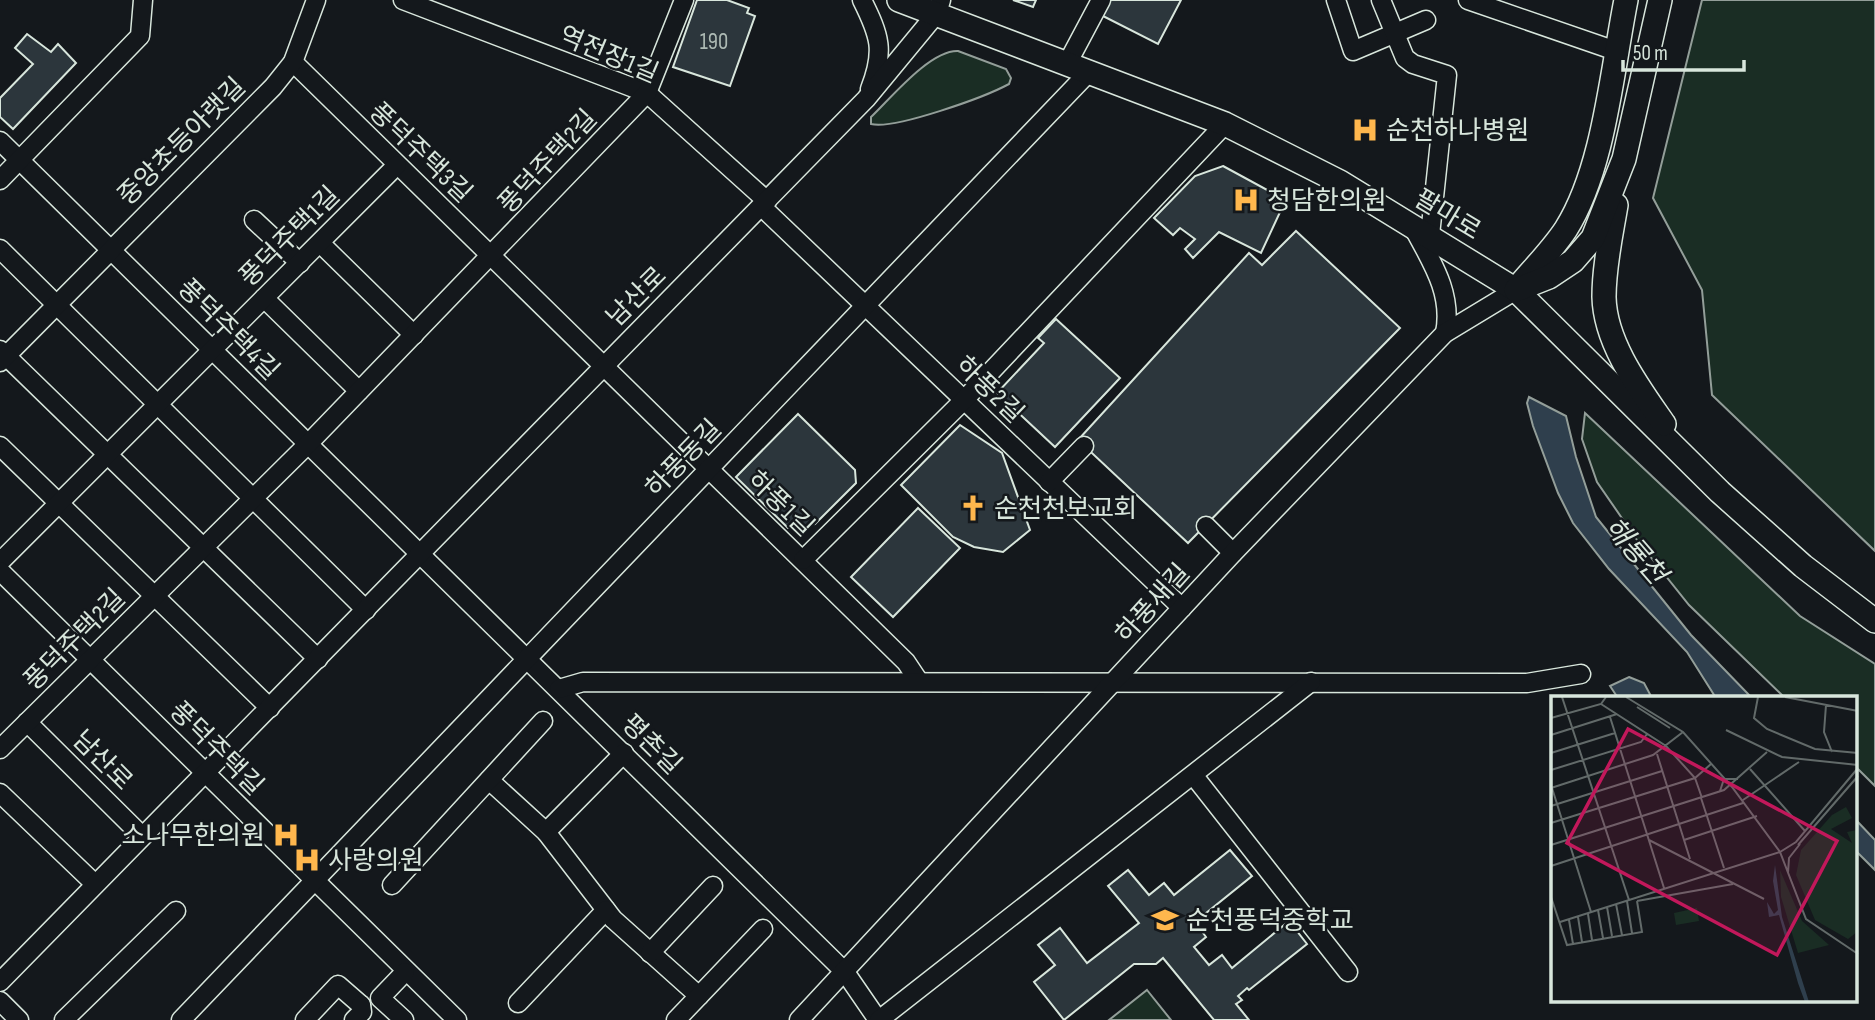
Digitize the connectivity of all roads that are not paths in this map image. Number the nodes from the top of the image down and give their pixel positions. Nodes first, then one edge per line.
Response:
1 (144, 0) edge
2 (316, 0) edge
3 (403, 0) edge
4 (684, 0) edge
5 (862, 0) edge
6 (899, 0) edge
7 (1101, 0) edge
8 (1336, 0) edge
9 (1381, 0) edge
10 (1468, 0) edge
11 (1626, 0) edge
12 (1660, 0) edge
13 (939, 7) edge
14 (1426, 20) dead end
15 (1394, 34) junction
16 (1616, 51) junction
17 (293, 62) junction
18 (1068, 62) junction
19 (1090, 71) junction
20 (647, 93) junction
21 (866, 99) junction
22 (1225, 124) junction
23 (0, 141) edge
24 (1624, 159) junction
25 (19, 160) junction
26 (397, 165) junction
27 (0, 180) edge
28 (765, 204) junction
29 (254, 220) dead end
30 (1420, 229) junction
31 (320, 243) junction
32 (0, 249) edge
33 (110, 249) junction
34 (492, 257) junction
35 (300, 263) junction
36 (1517, 290) junction
37 (264, 299) junction
38 (57, 303) junction
39 (864, 307) junction
40 (1445, 333) junction
41 (414, 335) junction
42 (213, 350) junction
43 (2, 356) edge
44 (604, 366) junction
45 (359, 391) junction
46 (964, 400) junction
47 (160, 403) junction
48 (308, 444) junction
49 (0, 446) edge
50 (1084, 446) dead end
51 (108, 454) junction
52 (708, 470) junction
53 (1696, 470) junction
54 (1049, 482) junction
55 (254, 498) junction
56 (59, 503) junction
57 (1206, 526) dead end
58 (204, 547) junction
59 (1233, 553) junction
60 (419, 555) junction
61 (803, 560) junction
62 (0, 562) edge
63 (0, 571) edge
64 (154, 596) junction
65 (1182, 608) junction
66 (366, 610) junction
67 (1875, 621) edge
68 (527, 658) junction
69 (91, 659) junction
70 (318, 659) junction
71 (1581, 674) dead end
72 (918, 680) junction
73 (1117, 681) junction
74 (1311, 682) junction
75 (559, 689) junction
76 (270, 708) junction
77 (543, 721) dead end
78 (27, 722) junction
79 (0, 749) edge
80 (624, 753) junction
81 (204, 773) junction
82 (1194, 776) junction
83 (489, 780) junction
84 (0, 793) edge
85 (546, 832) junction
86 (142, 836) junction
87 (313, 881) junction
88 (95, 884) junction
89 (392, 885) dead end
90 (713, 886) dead end
91 (606, 910) junction
92 (176, 911) dead end
93 (763, 929) dead end
94 (650, 953) junction
95 (405, 972) junction
96 (845, 972) junction
97 (1348, 972) dead end
98 (0, 982) edge
99 (698, 996) junction
100 (380, 998) junction
101 (0, 1001) edge
102 (518, 1003) dead end
103 (357, 1013) edge
104 (19, 1020) edge
105 (64, 1020) edge
106 (181, 1020) edge
107 (305, 1020) edge
108 (404, 1020) edge
109 (457, 1020) edge
110 (676, 1020) edge
111 (799, 1020) edge
112 (879, 1020) edge

1 - 25 street
2 - 17 street, 중앙초등아랫길
3 - 20 street, 역전장1길
4 - 20 street, 풍덕주택2길
5 - 21 street
6 - 13 main road, 팔마로
7 - 18 street
8 - 15 street
9 - 15 street
10 - 16 street
11 - 16 main road
12 - 24 main road
13 - 18 main road, 팔마로
13 - 21 street, 남산로
14 - 15 street
15 - 30 street
16 - 36 main road
17 - 26 street, 풍덕주택3길
17 - 33 street, 중앙초등아랫길
18 - 19 main road, 팔마로
19 - 22 main road, 팔마로
19 - 39 street, 하풍동길
20 - 28 street, 역전장1길
20 - 34 street, 풍덕주택2길
21 - 28 street, 남산로
22 - 30 main road, 팔마로
22 - 46 street
23 - 25 street, 풍덕주택4길
24 - 36 main road
24 - 53 main road
25 - 27 street
25 - 33 street, 풍덕주택4길
26 - 31 street, 풍덕주택1길
26 - 34 street, 풍덕주택3길
28 - 39 street, 하풍2길
28 - 44 street, 남산로
29 - 35 street
30 - 36 main road, 팔마로
30 - 40 street
31 - 35 street, 풍덕주택1길
31 - 41 street
32 - 38 street
33 - 38 street, 중앙초등아랫길
33 - 42 street, 풍덕주택4길
34 - 41 street, 풍덕주택2길
34 - 44 street, 풍덕주택3길
35 - 37 street, 풍덕주택1길
36 - 40 street, 하풍새길
36 - 53 main road, 팔마로
37 - 42 street, 풍덕주택1길
37 - 45 street
38 - 43 street, 중앙초등아랫길
38 - 47 street
39 - 46 street, 하풍2길
39 - 52 street, 하풍동길
40 - 59 street, 하풍새길
41 - 45 street, 풍덕주택2길
42 - 47 street, 풍덕주택1길
42 - 48 street, 풍덕주택4길
43 - 51 street
44 - 52 street, 하풍1길
44 - 60 street, 남산로
45 - 48 street, 풍덕주택2길
46 - 54 street, 하풍2길
46 - 61 street
47 - 51 street, 풍덕주택1길
47 - 55 street
48 - 55 street, 풍덕주택2길
48 - 60 street, 풍덕주택4길
49 - 56 street
50 - 54 street
51 - 56 street, 풍덕주택1길
51 - 58 street
52 - 61 street, 하풍1길
52 - 68 street, 하풍동길
53 - 67 main road, 팔마로
54 - 65 street, 하풍2길
55 - 58 street, 풍덕주택2길
55 - 66 street
56 - 62 street, 풍덕주택1길
56 - 64 street, 풍덕주택2길
57 - 59 street
58 - 64 street, 풍덕주택2길
58 - 70 street
59 - 65 street, 하풍새길
60 - 66 street, 남산로
60 - 68 street, 평촌길
61 - 72 street, 하풍1길
63 - 69 street, 풍덕주택길
64 - 69 street, 풍덕주택2길
64 - 76 street
65 - 73 street, 하풍새길
66 - 70 street, 남산로
68 - 75 street, 평촌길
68 - 87 street, 하풍동길
69 - 78 street, 풍덕주택2길
69 - 81 street, 풍덕주택길
70 - 76 street, 남산로
71 - 74 street
72 - 73 street
72 - 75 street
73 - 74 street
73 - 96 street, 하풍새길
74 - 82 street
75 - 80 street, 평촌길
76 - 81 street, 남산로
77 - 83 street
78 - 79 street, 풍덕주택2길
78 - 86 street, 남산로
80 - 85 street
80 - 96 street, 평촌길
81 - 86 street, 남산로
81 - 87 street, 풍덕주택길
82 - 97 street
82 - 112 street
83 - 85 street
83 - 89 street
84 - 88 street
85 - 91 street
86 - 88 street, 남산로
87 - 95 street, 풍덕주택길
87 - 106 street, 하풍동길
88 - 98 street, 남산로
90 - 94 street
91 - 94 street
91 - 102 street
92 - 105 street
93 - 99 street
94 - 99 street
95 - 100 street
95 - 109 street, 풍덕주택길
96 - 111 street, 하풍새길
96 - 112 street, 평촌길
99 - 110 street
100 - 103 street
100 - 108 street
101 - 104 street
103 - 107 street

